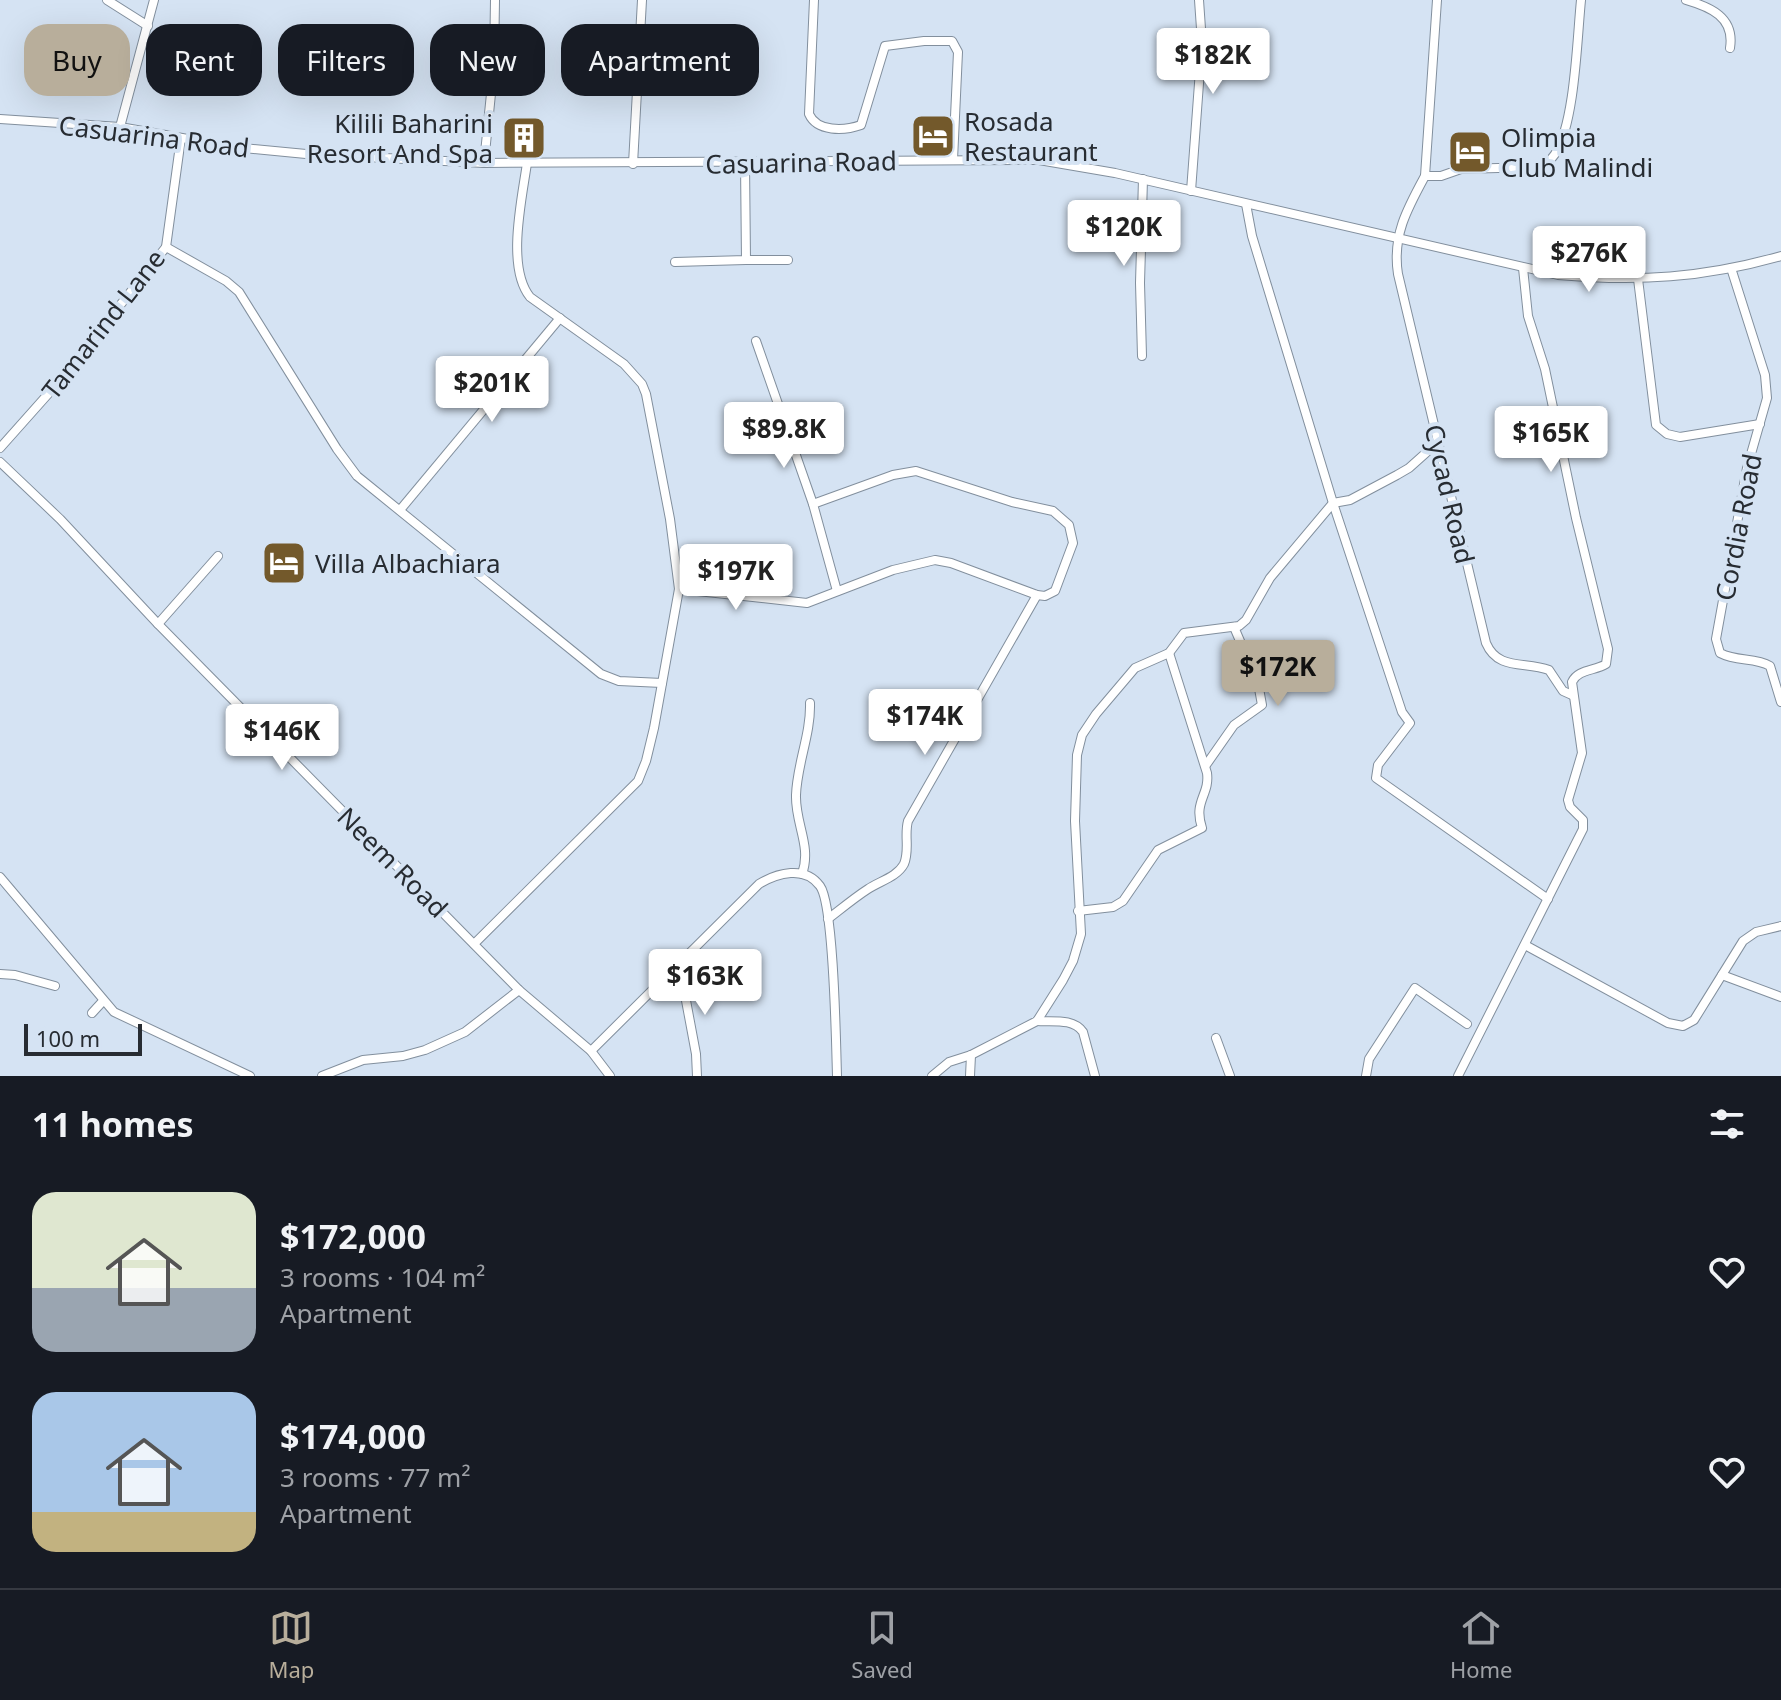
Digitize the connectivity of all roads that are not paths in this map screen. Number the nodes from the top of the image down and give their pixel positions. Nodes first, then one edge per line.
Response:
1 (107, 0) edge
2 (154, 0) edge
3 (495, 0) edge
4 (642, 0) edge
5 (814, 0) edge
6 (1199, 0) edge
7 (1437, 0) edge
8 (1581, 0) edge
9 (1686, 0) edge
10 (148, 24) edge
11 (146, 25) edge
12 (146, 33) edge
13 (1730, 48) dead end
14 (0, 119) edge
15 (120, 127) junction
16 (181, 138) junction
17 (953, 160) junction
18 (484, 163) junction
19 (527, 163) junction
20 (745, 163) junction
21 (633, 164) junction
22 (1425, 176) junction
23 (1143, 179) junction
24 (1191, 191) junction
25 (1246, 204) junction
26 (1398, 238) junction
27 (166, 247) junction
28 (1781, 256) edge
29 (746, 260) junction
30 (788, 260) dead end
31 (675, 262) dead end
32 (1523, 268) junction
33 (1731, 268) junction
34 (1638, 279) junction
35 (560, 318) junction
36 (756, 341) dead end
37 (1142, 356) dead end
38 (1760, 424) junction
39 (1437, 443) junction
40 (0, 448) edge
41 (0, 462) edge
42 (1333, 503) junction
43 (813, 504) junction
44 (400, 510) junction
45 (218, 556) dead end
46 (679, 589) junction
47 (837, 591) junction
48 (1037, 595) junction
49 (158, 624) junction
50 (1234, 627) junction
51 (1169, 653) junction
52 (662, 683) junction
53 (1572, 695) junction
54 (1781, 702) edge
55 (810, 703) dead end
56 (1206, 765) junction
57 (802, 874) junction
58 (0, 877) edge
59 (1548, 899) junction
60 (1078, 911) junction
61 (828, 919) junction
62 (1781, 926) edge
63 (474, 944) junction
64 (1525, 945) junction
65 (679, 963) junction
66 (0, 974) edge
67 (1722, 975) junction
68 (55, 986) dead end
69 (519, 990) junction
70 (1781, 997) edge
71 (103, 1001) junction
72 (92, 1013) dead end
73 (1037, 1021) junction
74 (1467, 1024) dead end
75 (1216, 1038) dead end
76 (591, 1051) junction
77 (971, 1055) junction
78 (250, 1076) edge
79 (322, 1076) edge
80 (610, 1076) edge
81 (697, 1076) edge
82 (837, 1076) edge
83 (932, 1076) edge
84 (970, 1076) edge
85 (1095, 1076) edge
86 (1230, 1076) edge
87 (1366, 1076) edge
88 (1458, 1076) edge

1 - 11 street
2 - 10 street
3 - 18 street
4 - 21 street
5 - 17 street
6 - 24 street
7 - 22 street
8 - 22 street
9 - 13 street
12 - 15 street
14 - 15 street, Casuarina Road
15 - 16 street, Casuarina Road
16 - 18 street, Casuarina Road
16 - 27 street, Tamarind Lane
17 - 20 street, Casuarina Road
17 - 23 street, Casuarina Road
18 - 19 street, Casuarina Road
19 - 21 street, Casuarina Road
19 - 35 street
20 - 21 street, Casuarina Road
20 - 29 street
22 - 26 street
23 - 24 street, Casuarina Road
23 - 37 street
24 - 25 street, Casuarina Road
25 - 26 street, Casuarina Road
25 - 42 street
26 - 32 street, Casuarina Road
26 - 39 street, Cycad Road
27 - 40 street, Tamarind Lane
27 - 44 street
28 - 33 street, Casuarina Road
29 - 30 street
29 - 31 street
32 - 34 street, Casuarina Road
32 - 53 street
33 - 34 street, Casuarina Road
33 - 38 street, Cordia Road
34 - 38 street
35 - 44 street
35 - 46 street
36 - 43 street
38 - 54 street, Cordia Road
39 - 42 street
39 - 53 street, Cycad Road
41 - 49 street, Neem Road
42 - 50 street
42 - 59 street
43 - 47 street
43 - 48 street
44 - 52 street
45 - 49 street
46 - 47 street
46 - 52 street
47 - 48 street
48 - 61 street
49 - 63 street, Neem Road
50 - 51 street
50 - 56 street
51 - 56 street
51 - 60 street
52 - 63 street
53 - 59 street
55 - 57 street
56 - 60 street
57 - 61 street
57 - 65 street
58 - 71 street
59 - 64 street
60 - 73 street
61 - 82 street
62 - 67 street
63 - 69 street, Neem Road
64 - 67 street
64 - 88 street
65 - 76 street
65 - 81 street
66 - 68 street
67 - 70 street
69 - 76 street, Neem Road
69 - 79 street
71 - 72 street
71 - 78 street
73 - 77 street
73 - 85 street
74 - 87 street
75 - 86 street
76 - 80 street, Neem Road
77 - 83 street
77 - 84 street

